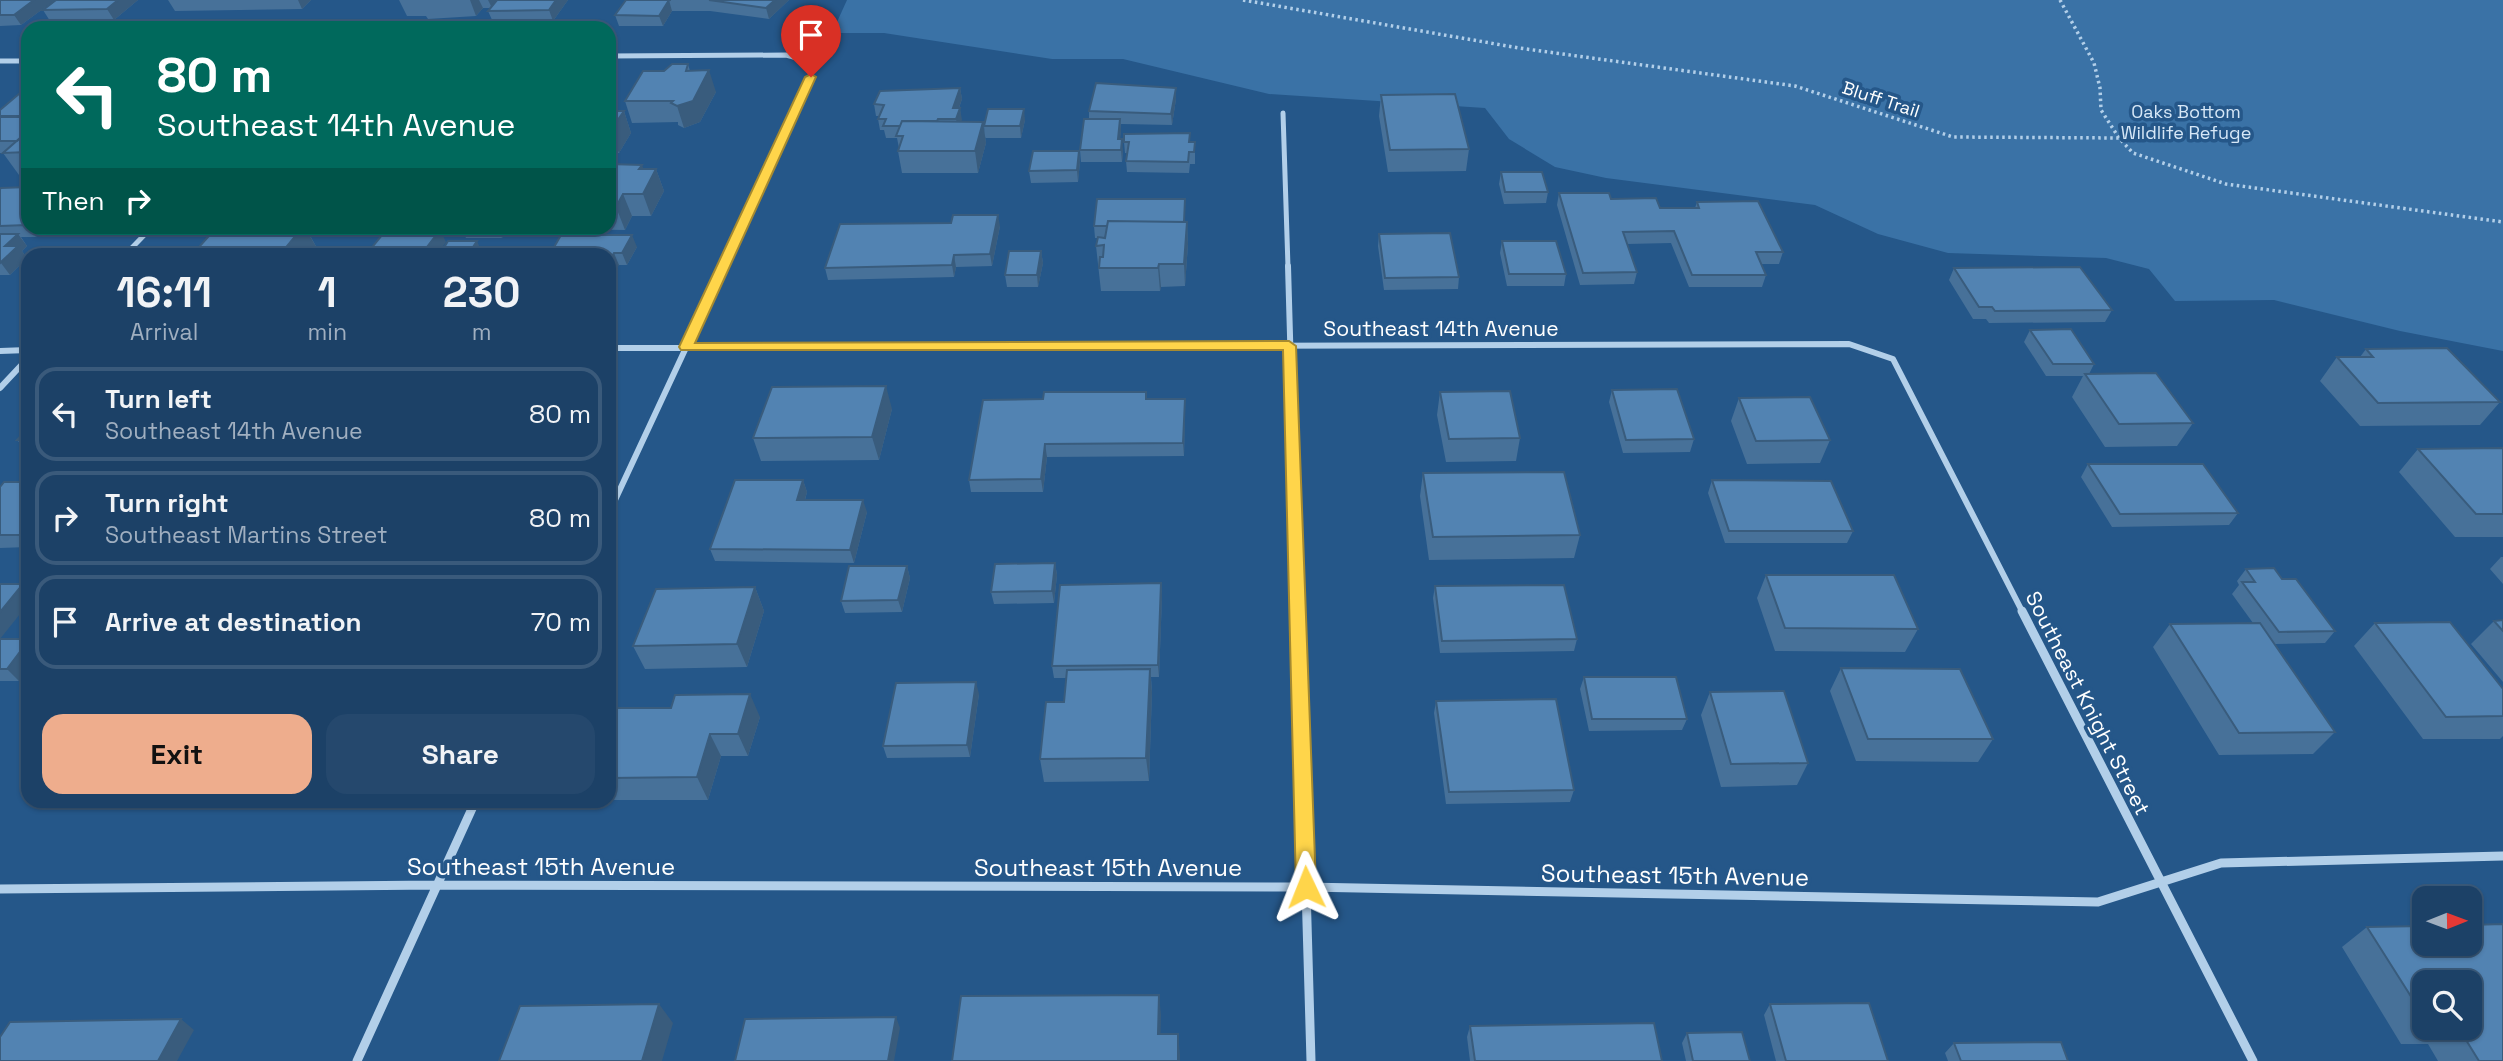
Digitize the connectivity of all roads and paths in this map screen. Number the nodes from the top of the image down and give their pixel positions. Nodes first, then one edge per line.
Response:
1 (1242, 0) edge
2 (2060, 0) edge
3 (616, 56) edge
4 (0, 61) edge
5 (21, 61) edge
6 (1283, 114) dead end
7 (2119, 138) junction
8 (2503, 222) edge
9 (144, 235) edge
10 (131, 248) edge
11 (1289, 346) junction
12 (686, 347) junction
13 (616, 348) edge
14 (0, 351) edge
15 (21, 351) edge
16 (1893, 359) joint
17 (21, 366) edge
18 (0, 388) edge
19 (616, 498) edge
20 (472, 808) edge
21 (2503, 856) edge
22 (2159, 881) junction
23 (436, 885) junction
24 (1306, 887) junction
25 (0, 889) edge
26 (357, 1061) edge
27 (1311, 1061) edge
28 (2253, 1061) edge

1 - 7 path, Bluff Trail
2 - 7 path
3 - 12 street
4 - 5 street
6 - 11 street
7 - 8 path
9 - 10 street
11 - 12 street, Southeast 14th Avenue
11 - 16 street, Southeast 14th Avenue
11 - 24 street
12 - 13 street, Southeast 14th Avenue
12 - 19 street
14 - 15 street
16 - 22 street, Southeast Knight Street
17 - 18 street
20 - 23 street
21 - 22 street, Southeast 15th Avenue
22 - 24 street, Southeast 15th Avenue
22 - 28 street, Southeast Knight Street
23 - 24 street, Southeast 15th Avenue
23 - 25 street, Southeast 15th Avenue
23 - 26 street
24 - 27 street

